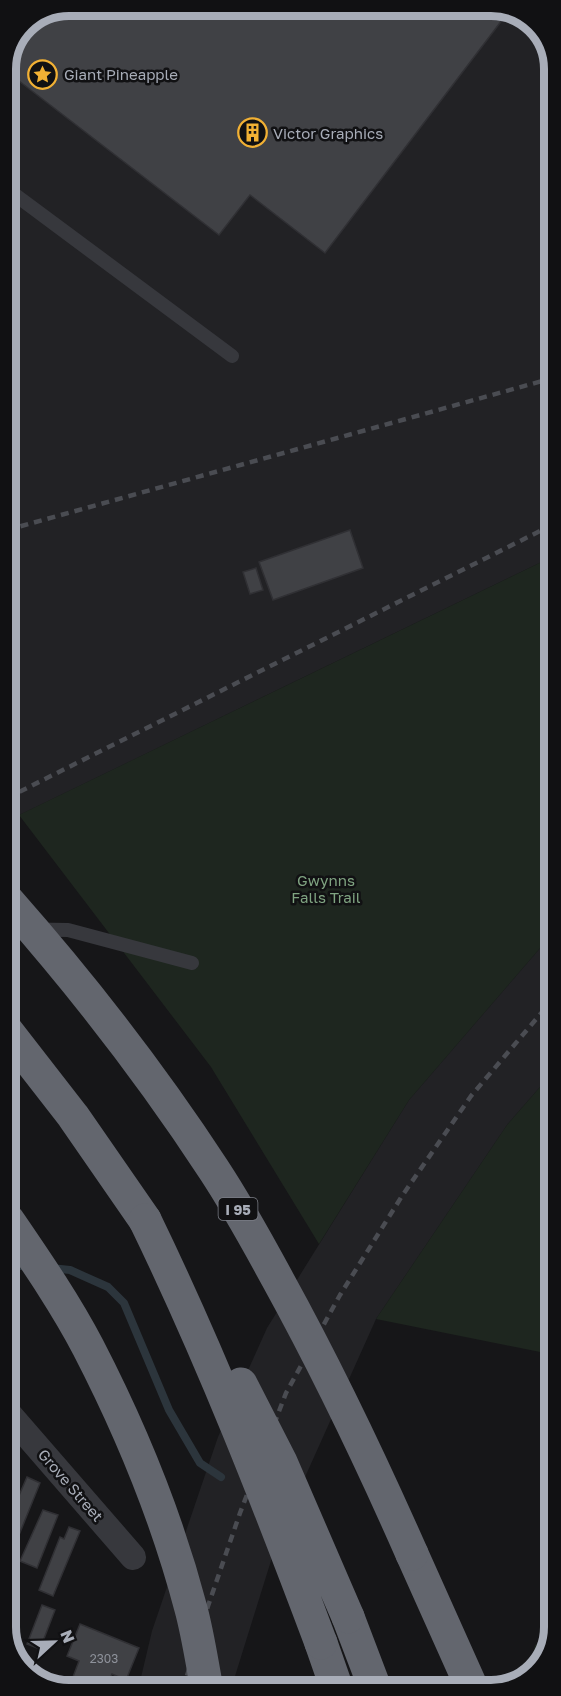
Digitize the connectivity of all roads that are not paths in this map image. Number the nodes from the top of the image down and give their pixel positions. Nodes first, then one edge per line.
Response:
1 (16, 195) edge
2 (232, 356) dead end
3 (16, 910) edge
4 (16, 929) edge
5 (192, 963) dead end
6 (16, 1043) edge
7 (145, 1220) junction
8 (16, 1232) edge
9 (16, 1422) edge
10 (412, 1554) junction
11 (133, 1557) dead end
12 (205, 1679) edge
13 (335, 1680) edge
14 (372, 1680) edge
15 (456, 1680) edge
16 (468, 1680) edge

1 - 2 lane
3 - 10 highway, I 95, bridge
4 - 5 lane
6 - 7 highway
7 - 13 highway, bridge
7 - 14 highway, bridge
8 - 12 highway, bridge
9 - 11 street, Grove Street
10 - 15 highway, I 95
10 - 16 highway

